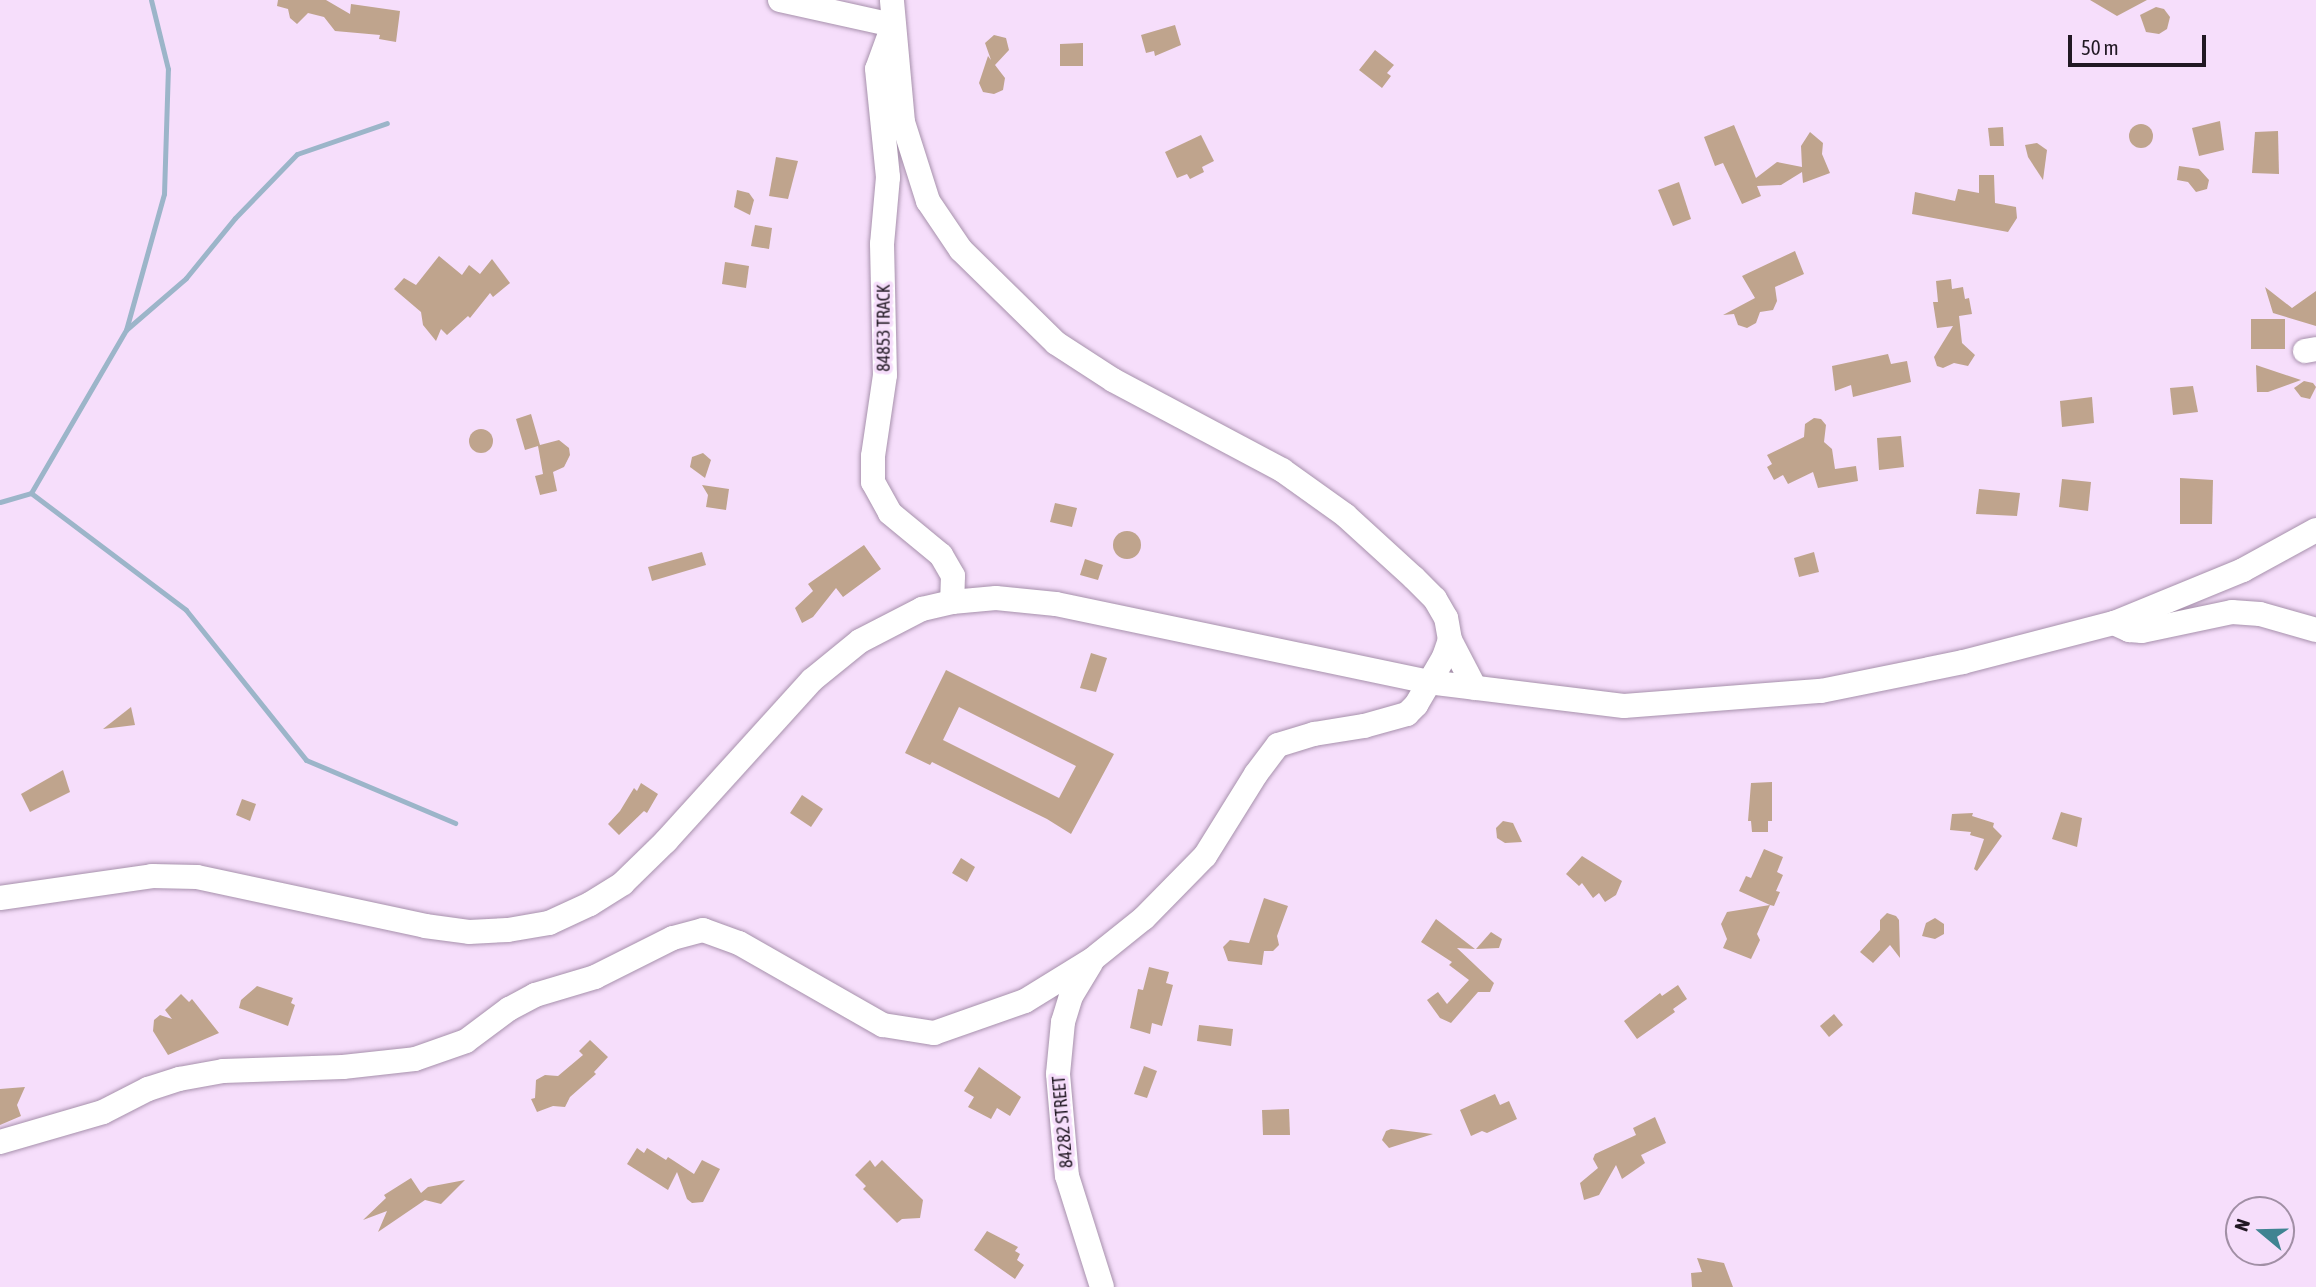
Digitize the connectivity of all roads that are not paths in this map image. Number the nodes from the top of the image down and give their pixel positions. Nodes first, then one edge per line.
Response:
1 (780, 0) edge
2 (892, 0) edge
3 (894, 25) junction
4 (2316, 530) edge
5 (952, 603) junction
6 (2114, 622) junction
7 (2316, 630) edge
8 (1450, 640) junction
9 (1428, 682) junction
10 (1475, 688) junction
11 (0, 898) edge
12 (1093, 959) junction
13 (0, 1142) edge
14 (1101, 1287) edge

1 - 3 street
2 - 3 street
3 - 5 street, 84853 TRACK
3 - 8 street
4 - 6 street
5 - 9 street
5 - 11 street
6 - 7 street
6 - 10 street
8 - 9 street
8 - 10 street
9 - 10 street
9 - 12 street
12 - 13 street
12 - 14 street, 84282 STREET

